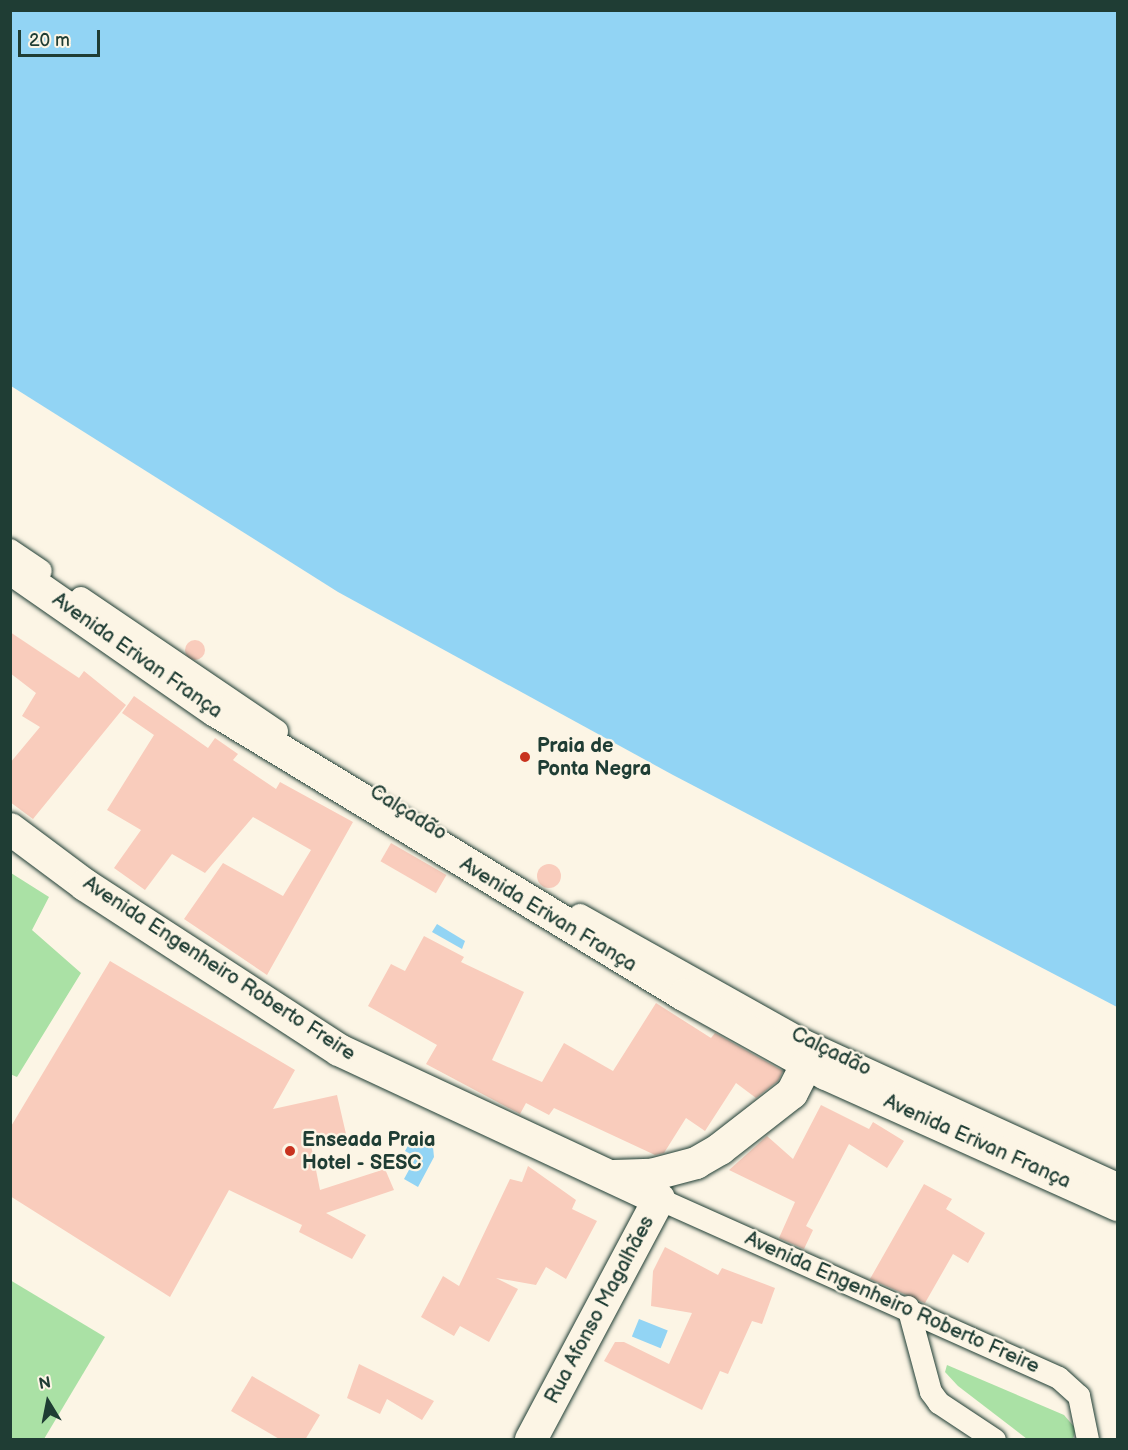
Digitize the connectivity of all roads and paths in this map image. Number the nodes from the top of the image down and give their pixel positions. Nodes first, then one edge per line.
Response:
1 (10, 550) edge
2 (10, 568) edge
3 (10, 830) edge
4 (807, 1064) junction
5 (607, 1176) junction
6 (1118, 1184) edge
7 (658, 1199) junction
8 (1118, 1205) edge
9 (908, 1307) junction
10 (531, 1440) edge
11 (995, 1440) edge
12 (1088, 1440) edge

1 - 6 street, Calçadão
2 - 4 street, Avenida Erivan França
3 - 5 street, Avenida Engenheiro Roberto Freire
4 - 5 street, Avenida Engenheiro Roberto Freire
4 - 8 street, Avenida Erivan França
5 - 7 street, Rua Afonso Magalhães
7 - 9 street, Avenida Engenheiro Roberto Freire
7 - 10 street, Rua Afonso Magalhães
9 - 11 street
9 - 12 street, Avenida Engenheiro Roberto Freire

